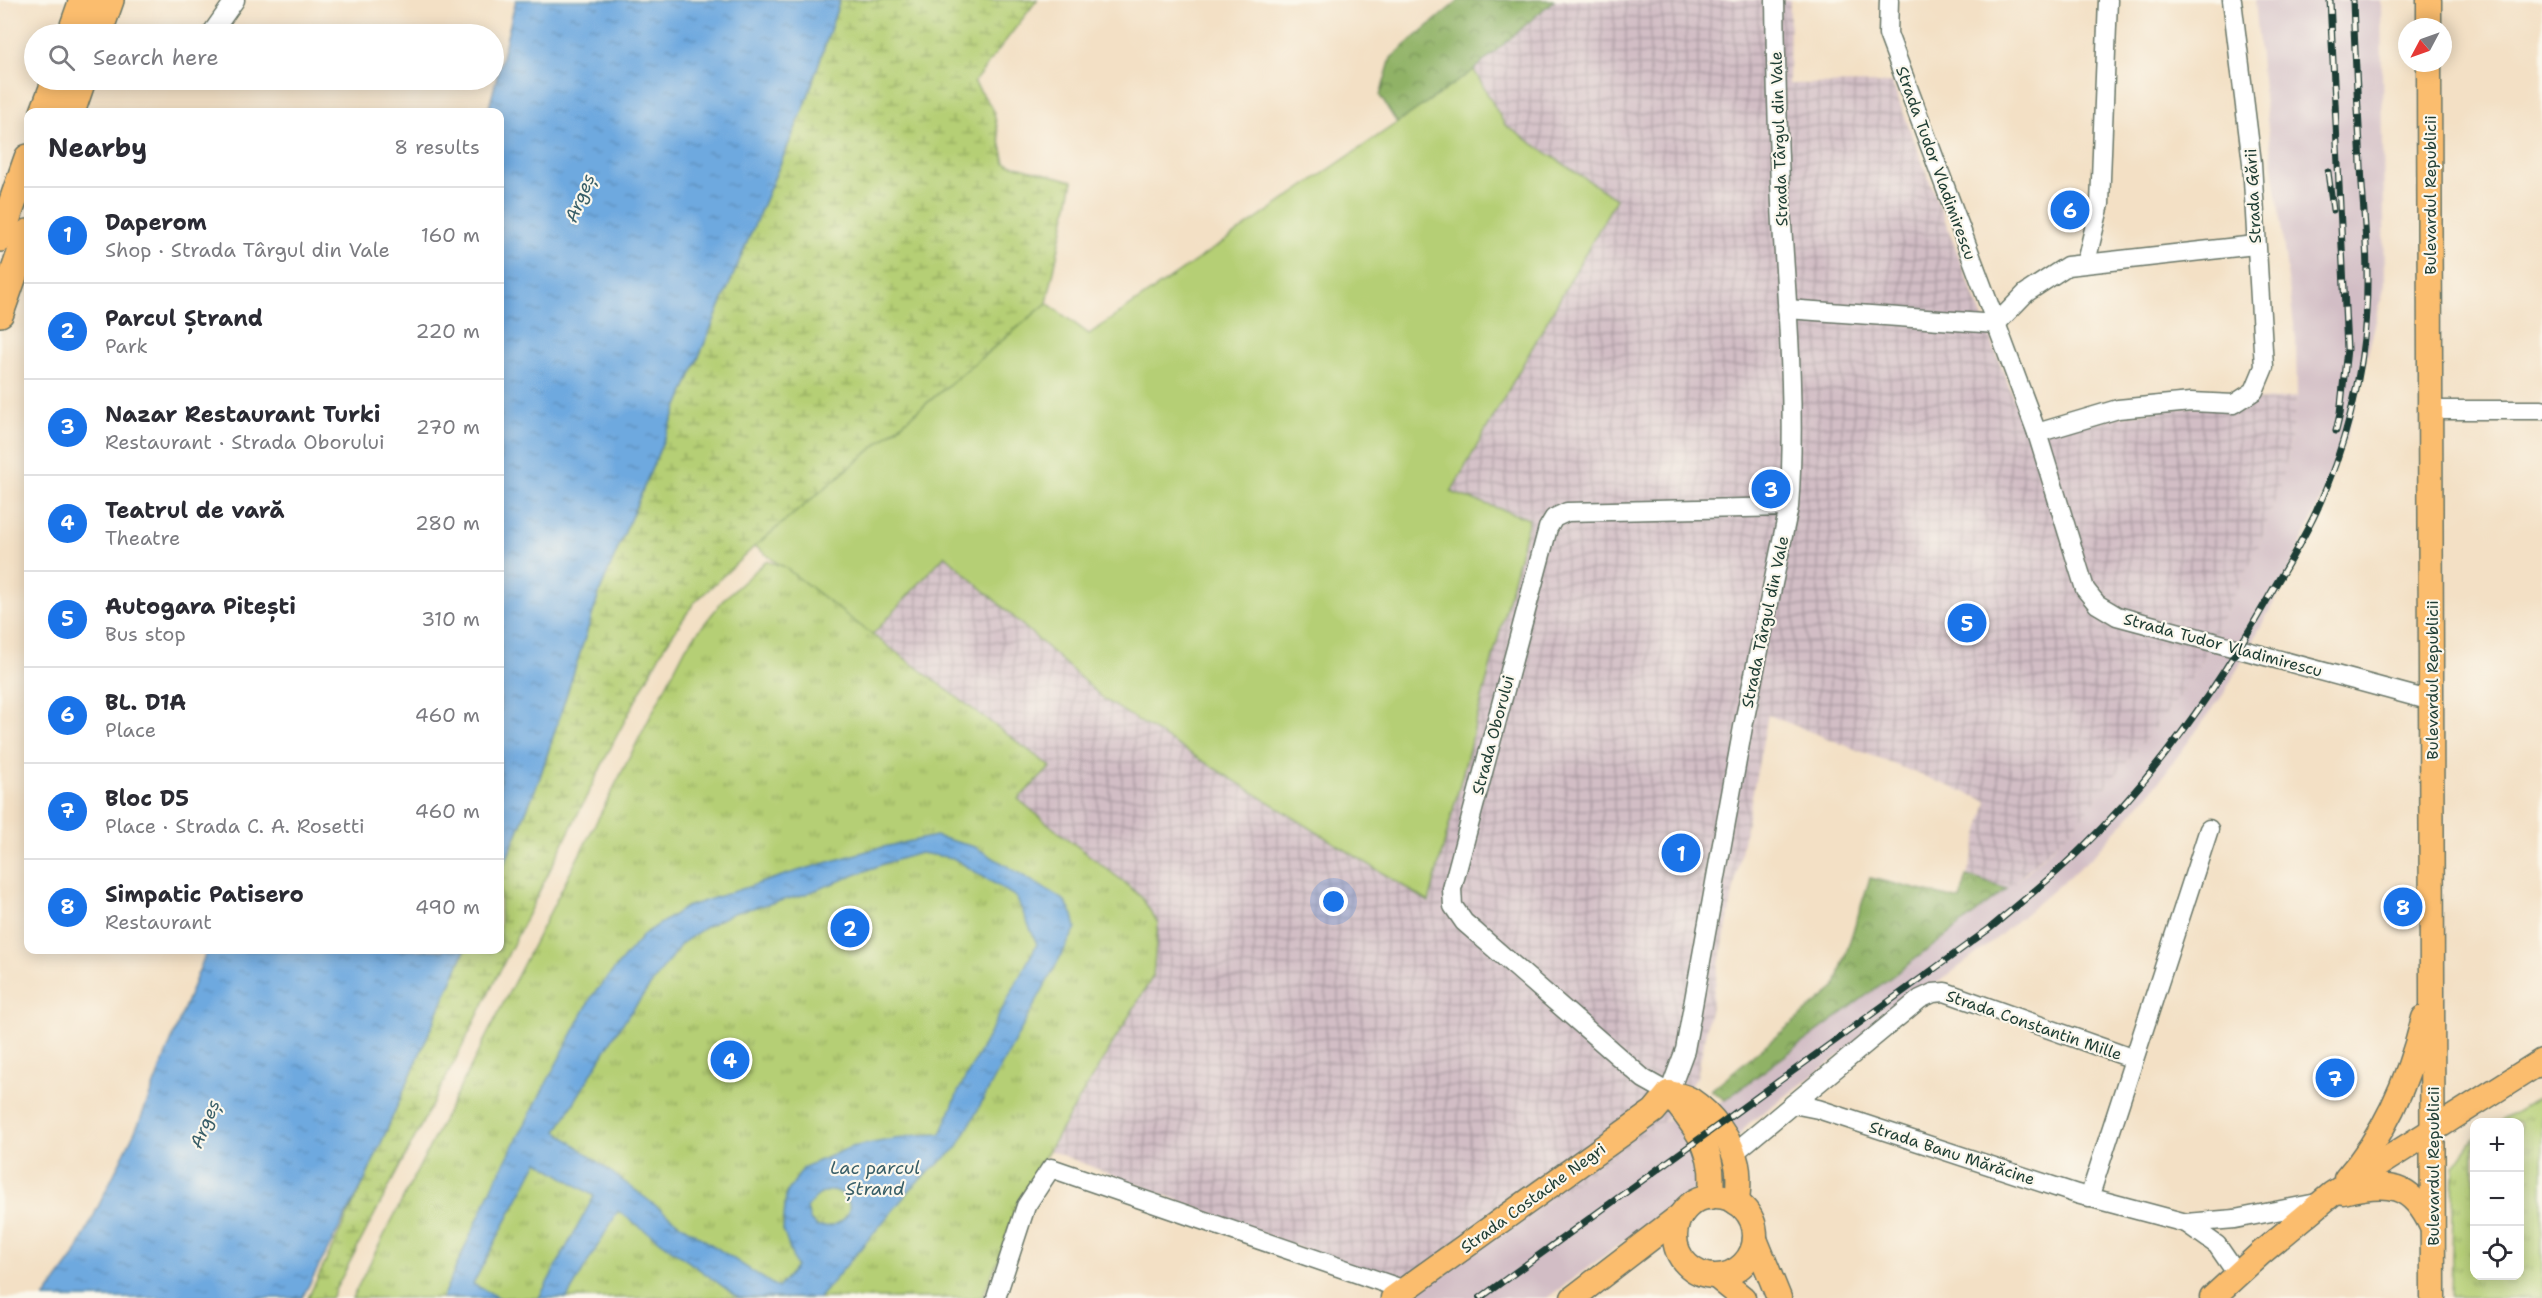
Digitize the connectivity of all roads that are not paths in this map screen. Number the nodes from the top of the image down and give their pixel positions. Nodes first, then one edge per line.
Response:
1 (83, 0) edge
2 (110, 0) edge
3 (235, 0) edge
4 (1775, 0) edge
5 (1889, 0) edge
6 (2108, 0) edge
7 (2232, 0) edge
8 (2429, 0) edge
9 (2429, 18) edge
10 (75, 24) edge
11 (102, 24) edge
12 (218, 24) edge
13 (2429, 72) edge
14 (52, 90) edge
15 (79, 90) edge
16 (46, 108) edge
17 (72, 108) edge
18 (24, 169) edge
19 (0, 238) edge
20 (24, 244) edge
21 (2255, 245) junction
22 (2086, 262) junction
23 (1787, 309) junction
24 (0, 313) edge
25 (1996, 324) junction
26 (2432, 410) junction
27 (2542, 410) edge
28 (2037, 433) junction
29 (1789, 507) junction
30 (2432, 701) junction
31 (2209, 829) dead end
32 (2433, 980) junction
33 (2134, 1059) junction
34 (2542, 1061) edge
35 (1669, 1093) junction
36 (1793, 1104) junction
37 (2433, 1130) junction
38 (1734, 1153) junction
39 (1710, 1197) junction
40 (2089, 1198) junction
41 (2327, 1198) junction
42 (1737, 1203) junction
43 (1681, 1215) junction
44 (2186, 1223) junction
45 (2433, 1228) junction
46 (1755, 1239) junction
47 (1632, 1251) junction
48 (1679, 1252) junction
49 (2237, 1274) junction
50 (1717, 1276) junction
51 (1399, 1294) edge
52 (996, 1298) edge
53 (1573, 1298) edge
54 (1743, 1298) edge
55 (1779, 1298) edge
56 (2212, 1298) edge
57 (2433, 1298) edge

1 - 10 highway
2 - 11 highway
3 - 12 street
4 - 23 street, Strada Târgul din Vale
5 - 25 street, Strada Tudor Vladimirescu
6 - 22 street
7 - 21 street, Strada Gării
8 - 9 main road
13 - 26 main road, Bulevardul Republicii
14 - 16 highway
15 - 17 highway
18 - 19 highway
20 - 24 highway
21 - 22 street
21 - 28 street, Strada Gării
22 - 25 street
23 - 25 street
23 - 29 street, Strada Târgul din Vale
25 - 28 street, Strada Tudor Vladimirescu
26 - 27 street
26 - 30 main road, Bulevardul Republicii
28 - 30 street, Strada Tudor Vladimirescu
29 - 35 street, Strada Târgul din Vale
29 - 35 street, Strada Oborului
30 - 32 main road, Bulevardul Republicii
31 - 33 street
32 - 37 main road, Bulevardul Republicii
32 - 41 main road
33 - 36 street, Strada Constantin Mille
33 - 40 street
34 - 37 main road
35 - 38 main road
35 - 39 main road
35 - 51 main road, Strada Costache Negri
36 - 38 street
36 - 40 street, Strada Banu Mărăcine
37 - 41 main road
37 - 45 main road, Bulevardul Republicii
38 - 42 main road
39 - 42 main road
39 - 43 main road
40 - 44 street, Strada Banu Mărăcine
41 - 44 street, Strada Banu Mărăcine
41 - 45 main road
41 - 49 main road
42 - 46 main road
43 - 47 main road
43 - 48 main road
44 - 49 street, Strada Banu Mărăcine
45 - 57 main road, Bulevardul Republicii
46 - 50 main road
46 - 55 main road
47 - 48 main road
47 - 53 main road
48 - 50 main road
49 - 56 main road
50 - 54 main road
51 - 52 street

